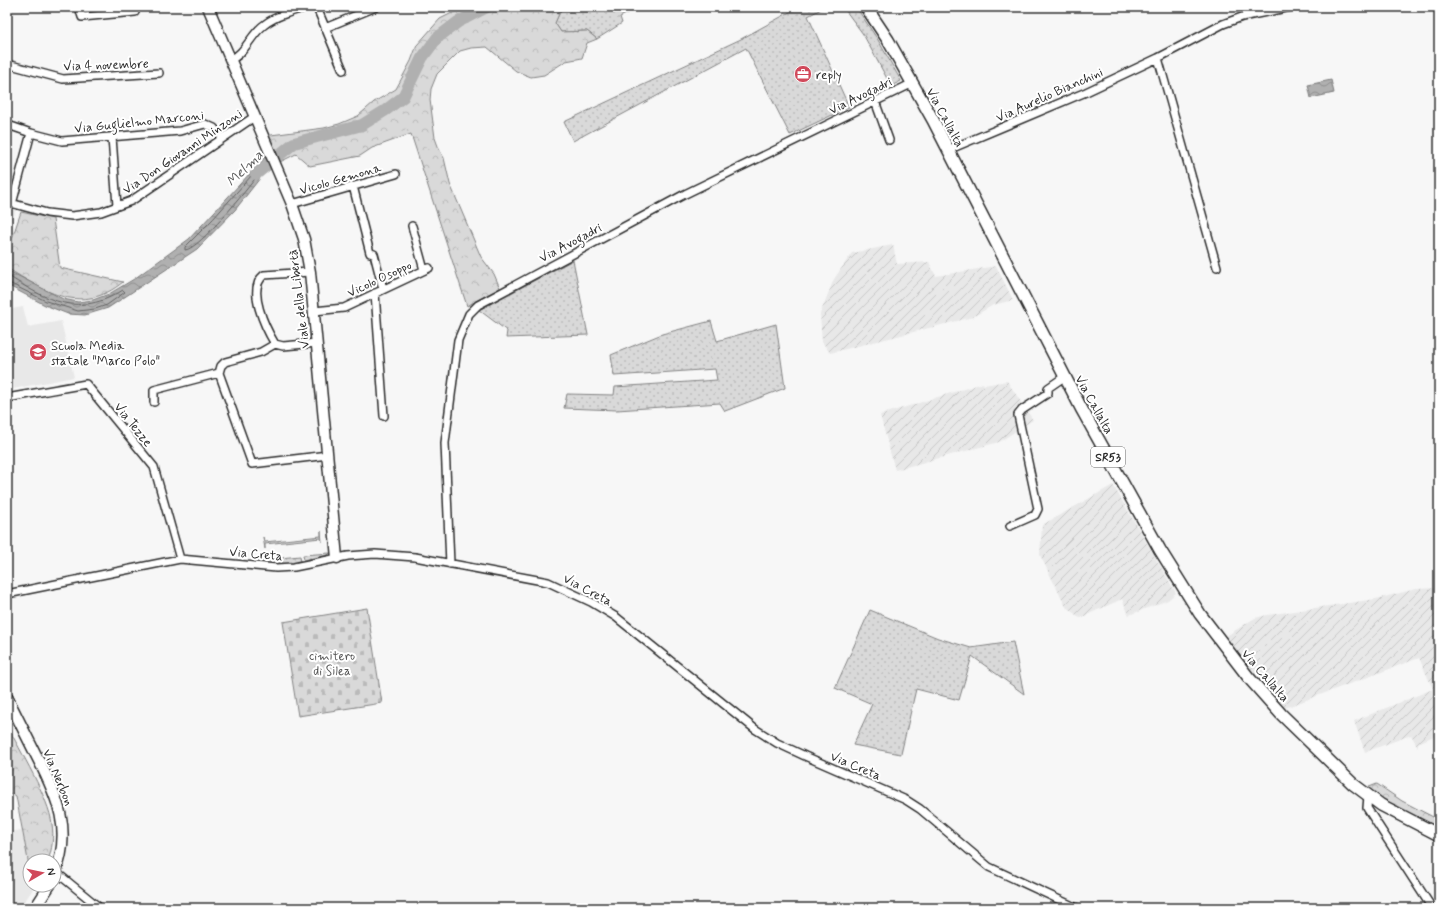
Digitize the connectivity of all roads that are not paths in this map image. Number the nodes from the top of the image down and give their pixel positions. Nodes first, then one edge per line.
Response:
1 (79, 7) edge
2 (133, 7) edge
3 (208, 7) edge
4 (307, 7) edge
5 (316, 7) edge
6 (376, 7) edge
7 (866, 7) edge
8 (1291, 7) edge
9 (326, 28) junction
10 (1158, 58) junction
11 (230, 60) junction
12 (7, 64) edge
13 (343, 70) dead end
14 (159, 74) dead end
15 (913, 83) junction
16 (875, 101) junction
17 (254, 118) junction
18 (8, 125) edge
19 (31, 133) junction
20 (112, 137) junction
21 (223, 138) junction
22 (889, 140) dead end
23 (948, 150) junction
24 (396, 174) dead end
25 (352, 186) junction
26 (10, 203) edge
27 (292, 204) junction
28 (117, 206) junction
29 (412, 226) dead end
30 (1217, 267) dead end
31 (310, 272) junction
32 (383, 289) junction
33 (375, 293) junction
34 (314, 311) junction
35 (317, 343) junction
36 (275, 344) junction
37 (219, 373) junction
38 (1064, 377) junction
39 (7, 398) edge
40 (154, 402) dead end
41 (384, 416) dead end
42 (328, 455) junction
43 (1010, 526) dead end
44 (338, 558) junction
45 (180, 559) junction
46 (450, 564) junction
47 (7, 594) edge
48 (7, 697) edge
49 (1368, 796) junction
50 (1439, 835) edge
51 (61, 853) edge
52 (62, 879) edge
53 (45, 893) edge
54 (35, 908) edge
55 (100, 908) edge
56 (1077, 908) edge
57 (1432, 908) edge

1 - 2 street
3 - 11 street, Viale della Libertà
4 - 11 street
5 - 9 street
6 - 9 street
7 - 15 main road, Via Callalta / SR53
8 - 10 street, Via Aurelio Bianchini
9 - 13 street
10 - 23 street, Via Aurelio Bianchini
10 - 30 street
11 - 17 street, Viale della Libertà
12 - 14 street, Via 4 novembre
15 - 16 street, Via Avogadri
15 - 23 main road, Via Callalta / SR53
16 - 22 street
16 - 46 street, Via Avogadri
17 - 21 street, Via Don Giovanni Minzoni
17 - 27 street, Viale della Libertà
18 - 19 street, Via Guglielmo Marconi
19 - 20 street, Via Guglielmo Marconi
19 - 26 street
20 - 21 street, Via Guglielmo Marconi
20 - 28 street
21 - 28 street, Via Don Giovanni Minzoni
23 - 38 main road, Via Callalta / SR53
24 - 25 street, Vicolo Gemona
25 - 27 street, Vicolo Gemona
25 - 32 street
26 - 28 street, Via Don Giovanni Minzoni
27 - 31 street, Viale della Libertà
29 - 32 street, Vicolo Osoppo
31 - 34 street, Viale della Libertà
31 - 36 street
32 - 33 street, Vicolo Osoppo
33 - 34 street, Vicolo Osoppo
33 - 41 street
34 - 35 street, Viale della Libertà
35 - 36 street
35 - 42 street, Viale della Libertà
36 - 37 street
37 - 40 street
37 - 42 street
38 - 43 street
38 - 49 main road, Via Callalta / SR53
39 - 45 street, Via Tezze
42 - 44 street, Viale della Libertà
44 - 45 street, Via Creta
44 - 46 street, Via Creta
45 - 47 street, Via Creta
46 - 56 street, Via Creta
48 - 51 street, Via Nerbon
49 - 50 main road, Via Callalta / SR53
49 - 57 street
52 - 55 street, Via Nerbon
53 - 54 street

